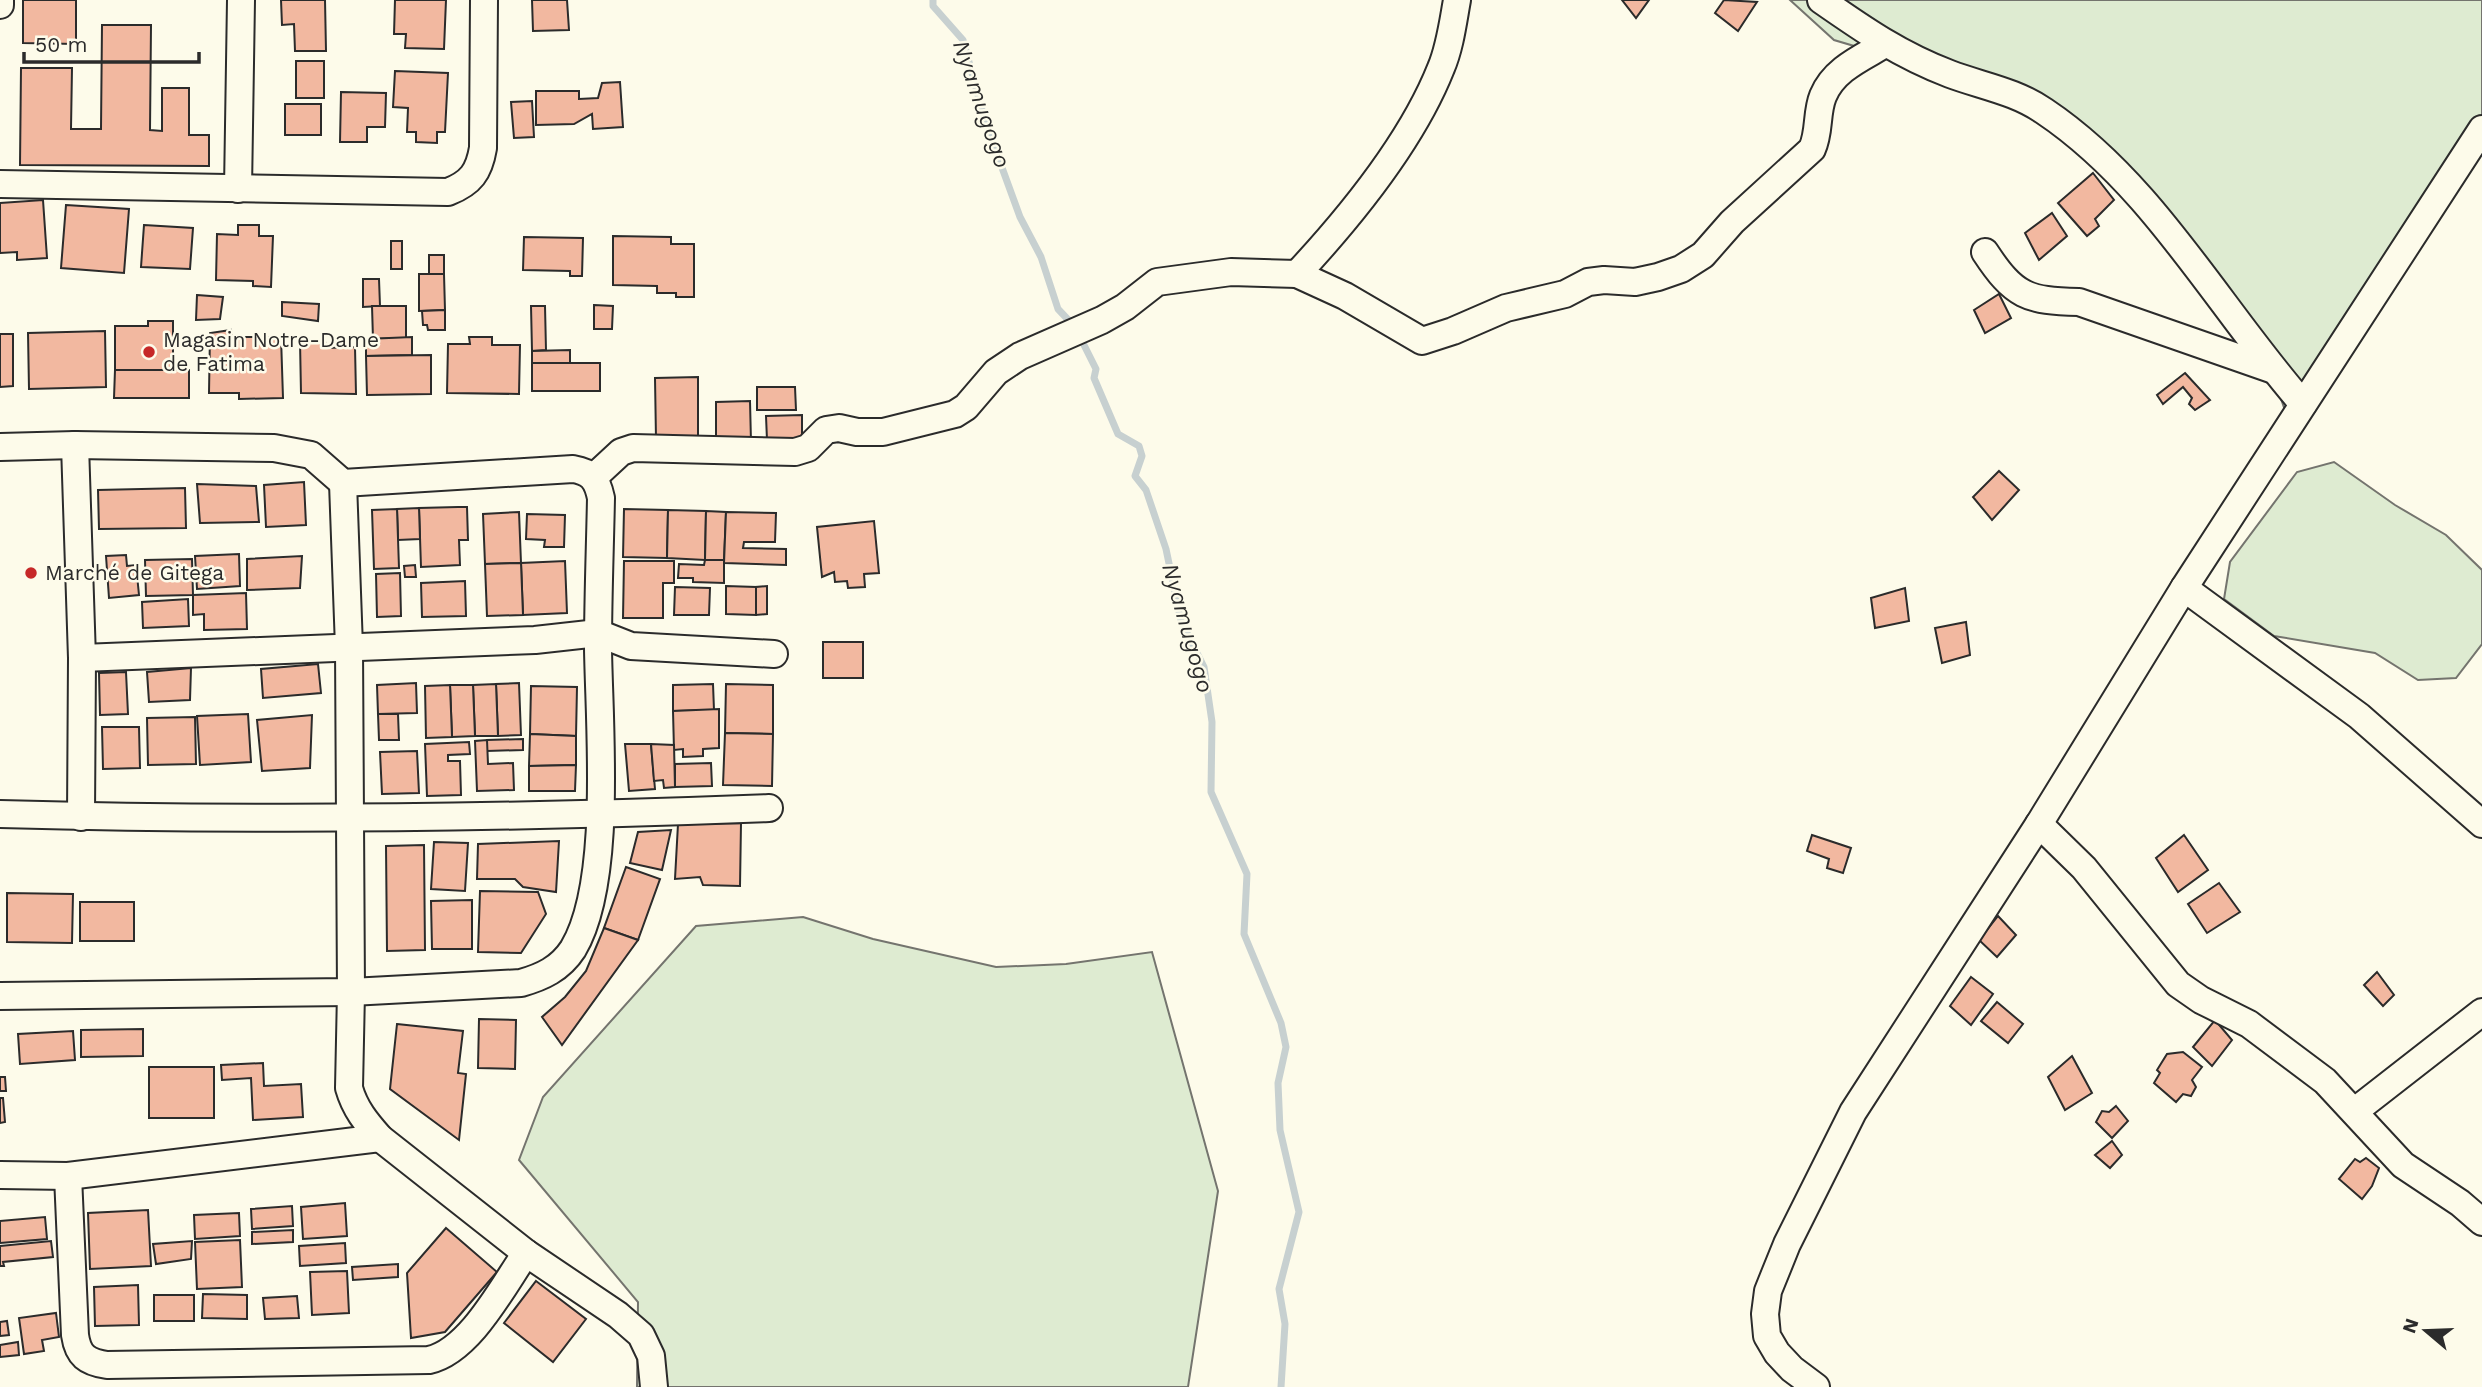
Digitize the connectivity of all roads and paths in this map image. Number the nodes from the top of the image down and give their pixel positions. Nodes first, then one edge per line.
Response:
1 (0, 0) edge
2 (241, 0) edge
3 (485, 0) edge
4 (1457, 0) edge
5 (1821, 0) edge
6 (0, 5) edge
7 (1885, 44) junction
8 (2482, 129) edge
9 (0, 184) edge
10 (238, 189) junction
11 (1985, 252) dead end
12 (1297, 274) junction
13 (2271, 369) junction
14 (2303, 404) junction
15 (75, 445) junction
16 (0, 447) edge
17 (594, 477) junction
18 (343, 483) junction
19 (2184, 588) junction
20 (598, 633) junction
21 (349, 647) junction
22 (774, 654) dead end
23 (82, 658) junction
24 (769, 808) dead end
25 (0, 814) edge
26 (600, 815) junction
27 (81, 817) junction
28 (348, 817) junction
29 (2039, 824) junction
30 (2482, 824) edge
31 (351, 992) junction
32 (0, 996) edge
33 (2482, 1012) edge
34 (2355, 1111) junction
35 (380, 1138) junction
36 (0, 1175) edge
37 (68, 1176) junction
38 (2482, 1222) edge
39 (526, 1252) junction
40 (654, 1387) edge
41 (1816, 1387) edge

1 - 6 street
2 - 10 street
3 - 10 street
4 - 12 street
5 - 7 street
7 - 12 street
7 - 13 street
8 - 14 street
9 - 10 street
11 - 13 street
12 - 17 street
13 - 14 street
14 - 19 street
15 - 16 street
15 - 18 street
15 - 23 street
17 - 18 street
17 - 20 street
18 - 21 street
19 - 29 street
19 - 30 street
20 - 21 street
20 - 22 street
20 - 26 street
21 - 23 street
21 - 28 street
23 - 27 street
24 - 26 street
25 - 27 street
26 - 28 street
26 - 31 street
27 - 28 street
28 - 31 street
29 - 34 street
29 - 41 street
31 - 32 street
31 - 35 street
33 - 34 street
34 - 38 street
35 - 37 street
35 - 39 street
36 - 37 street
37 - 39 street
39 - 40 street

